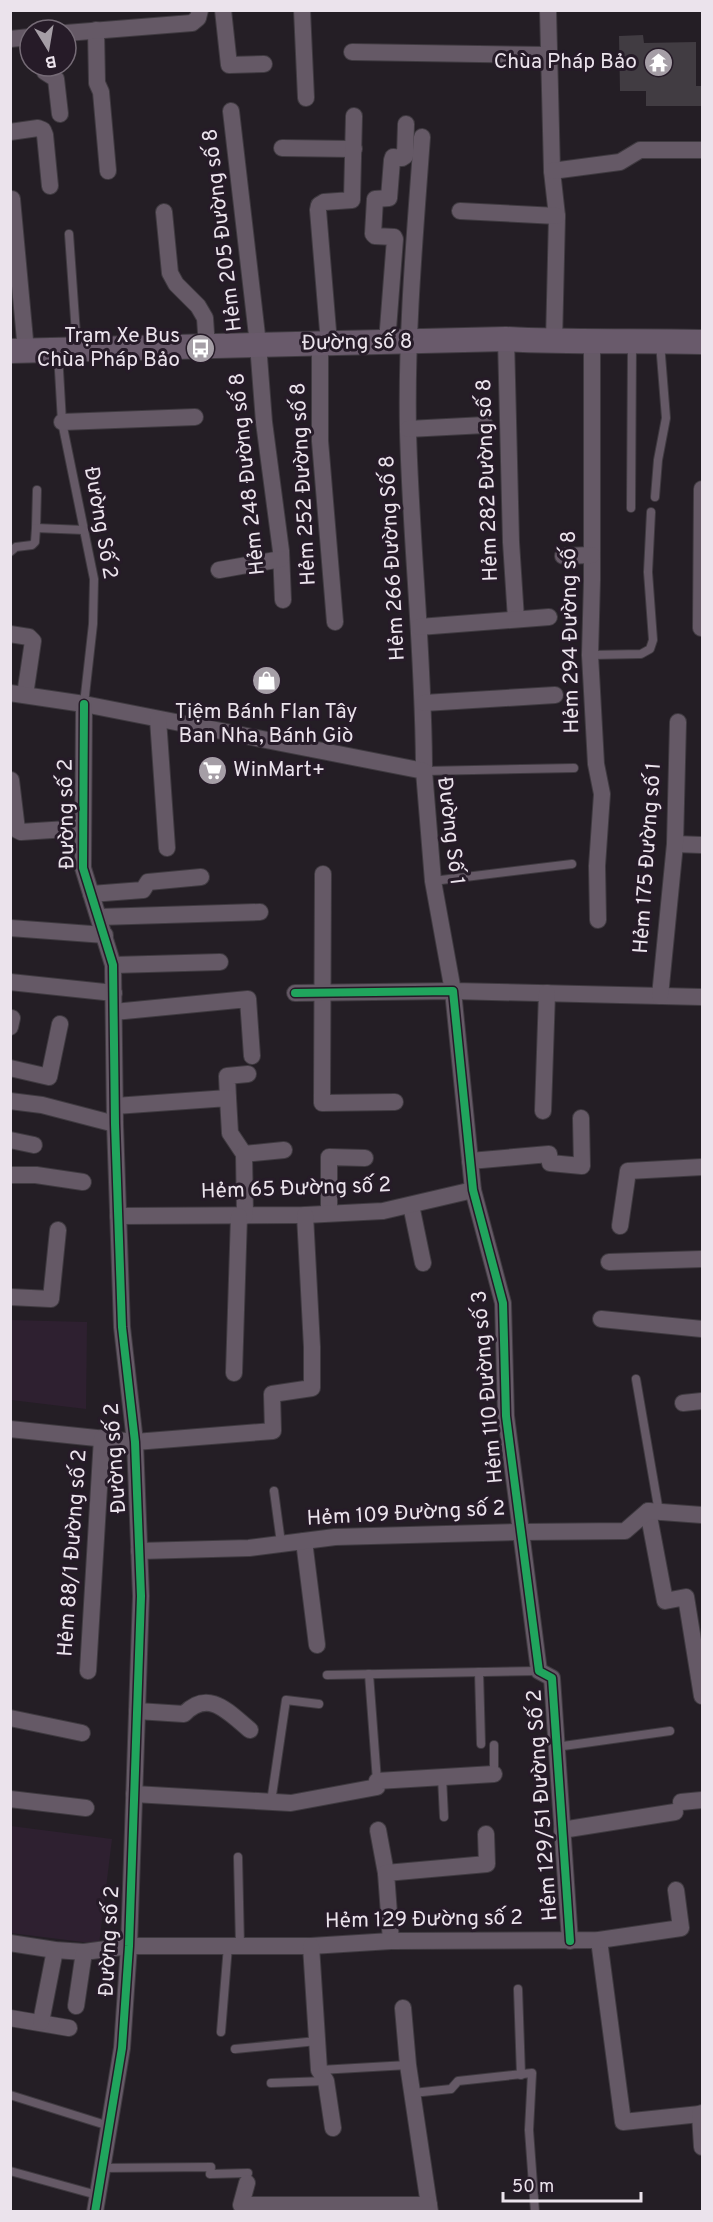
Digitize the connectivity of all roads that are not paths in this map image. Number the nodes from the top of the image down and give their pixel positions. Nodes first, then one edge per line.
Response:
1 (200, 10) edge
2 (223, 10) edge
3 (302, 10) edge
4 (548, 10) edge
5 (96, 30) junction
6 (78, 32) edge
7 (352, 52) dead end
8 (548, 55) junction
9 (264, 64) dead end
10 (54, 78) edge
11 (306, 98) dead end
12 (231, 111) dead end
13 (60, 114) dead end
14 (354, 116) dead end
15 (406, 124) dead end
16 (10, 132) edge
17 (422, 137) dead end
18 (282, 148) dead end
19 (354, 149) junction
20 (702, 150) edge
21 (108, 171) dead end
22 (552, 171) junction
23 (50, 186) dead end
24 (12, 199) dead end
25 (460, 211) dead end
26 (164, 212) dead end
27 (557, 216) junction
28 (69, 234) dead end
29 (506, 339) junction
30 (632, 340) junction
31 (660, 340) junction
32 (398, 342) junction
33 (554, 342) junction
34 (592, 342) junction
35 (702, 342) edge
36 (324, 343) junction
37 (258, 344) junction
38 (207, 348) junction
39 (67, 349) junction
40 (18, 351) edge
41 (195, 417) dead end
42 (62, 422) junction
43 (485, 425) dead end
44 (408, 429) junction
45 (702, 489) edge
46 (37, 490) dead end
47 (655, 497) dead end
48 (631, 508) dead end
49 (651, 512) dead end
50 (36, 528) junction
51 (84, 530) junction
52 (10, 552) edge
53 (592, 555) junction
54 (563, 556) dead end
55 (281, 559) junction
56 (219, 570) dead end
57 (283, 600) dead end
58 (549, 617) dead end
59 (516, 620) junction
60 (335, 622) dead end
61 (419, 627) junction
62 (701, 628) dead end
63 (10, 633) edge
64 (590, 655) junction
65 (18, 694) edge
66 (555, 695) dead end
67 (424, 703) junction
68 (84, 704) junction
69 (158, 719) junction
70 (678, 722) dead end
71 (574, 768) dead end
72 (424, 771) junction
73 (11, 780) edge
74 (83, 828) junction
75 (675, 844) junction
76 (702, 845) edge
77 (167, 848) dead end
78 (572, 864) dead end
79 (323, 874) dead end
80 (201, 878) dead end
81 (433, 881) junction
82 (91, 894) junction
83 (260, 912) dead end
84 (99, 917) junction
85 (598, 920) dead end
86 (10, 928) edge
87 (105, 935) junction
88 (220, 962) dead end
89 (113, 965) junction
90 (10, 982) edge
91 (453, 991) junction
92 (114, 993) junction
93 (295, 993) dead end
94 (322, 993) junction
95 (547, 993) junction
96 (660, 996) junction
97 (702, 997) edge
98 (114, 1012) junction
99 (60, 1024) dead end
100 (252, 1056) dead end
101 (10, 1068) edge
102 (248, 1074) dead end
103 (49, 1077) junction
104 (228, 1098) junction
105 (10, 1101) edge
106 (395, 1102) dead end
107 (42, 1105) junction
108 (115, 1106) junction
109 (543, 1111) dead end
110 (581, 1118) dead end
111 (115, 1124) junction
112 (10, 1140) edge
113 (33, 1145) dead end
114 (284, 1150) dead end
115 (244, 1154) junction
116 (365, 1158) dead end
117 (470, 1161) junction
118 (702, 1167) edge
119 (10, 1175) edge
120 (83, 1182) dead end
121 (473, 1190) junction
122 (411, 1205) junction
123 (329, 1213) junction
124 (305, 1215) junction
125 (118, 1216) junction
126 (242, 1216) junction
127 (620, 1226) dead end
128 (58, 1230) dead end
129 (702, 1259) edge
130 (609, 1262) dead end
131 (423, 1263) dead end
132 (10, 1297) edge
133 (601, 1319) dead end
134 (702, 1329) edge
135 (234, 1373) dead end
136 (636, 1379) dead end
137 (702, 1401) edge
138 (683, 1403) dead end
139 (10, 1429) edge
140 (102, 1438) junction
141 (135, 1442) junction
142 (274, 1491) dead end
143 (654, 1512) junction
144 (702, 1515) edge
145 (519, 1532) junction
146 (304, 1541) junction
147 (281, 1543) junction
148 (140, 1551) junction
149 (317, 1645) dead end
150 (88, 1671) dead end
151 (539, 1671) junction
152 (479, 1672) junction
153 (369, 1674) junction
154 (327, 1676) dead end
155 (702, 1696) edge
156 (319, 1704) dead end
157 (137, 1711) junction
158 (10, 1718) edge
159 (250, 1730) dead end
160 (670, 1731) dead end
161 (82, 1733) dead end
162 (481, 1744) dead end
163 (494, 1745) dead end
164 (556, 1747) junction
165 (495, 1774) joint
166 (442, 1777) junction
167 (377, 1780) junction
168 (134, 1794) junction
169 (10, 1799) edge
170 (702, 1800) edge
171 (271, 1802) junction
172 (86, 1808) dead end
173 (444, 1817) dead end
174 (378, 1830) dead end
175 (562, 1830) junction
176 (486, 1834) dead end
177 (238, 1857) dead end
178 (387, 1874) junction
179 (676, 1890) dead end
180 (599, 1940) junction
181 (391, 1941) junction
182 (570, 1941) junction
183 (10, 1943) edge
184 (129, 1946) junction
185 (234, 1946) junction
186 (310, 1946) junction
187 (55, 1950) junction
188 (84, 1952) junction
189 (518, 1989) dead end
190 (76, 2006) dead end
191 (403, 2008) dead end
192 (10, 2018) edge
193 (41, 2022) junction
194 (69, 2028) dead end
195 (221, 2032) dead end
196 (317, 2041) junction
197 (235, 2049) dead end
198 (408, 2065) junction
199 (323, 2075) junction
200 (521, 2075) junction
201 (271, 2083) dead end
202 (412, 2093) junction
203 (10, 2095) edge
204 (701, 2114) edge
205 (109, 2126) junction
206 (333, 2128) dead end
207 (702, 2147) edge
208 (102, 2168) junction
209 (10, 2171) edge
210 (247, 2178) joint
211 (96, 2203) edge
212 (241, 2208) edge
213 (429, 2208) edge
214 (535, 2211) edge

1 - 5 street
2 - 9 street
3 - 11 street
4 - 8 street
5 - 6 street
5 - 21 street
7 - 8 street
8 - 22 street
10 - 13 street
12 - 37 street, Hẻm 205 Đường số 8
14 - 19 street
15 - 32 street
16 - 23 street
17 - 32 street
18 - 19 street
19 - 36 street, Hẻm 252 Đường số 8
20 - 22 street
22 - 27 street
24 - 40 street
25 - 27 street
26 - 38 street
27 - 33 street
28 - 39 lane, Đường Số 2
29 - 32 street, Đường số 8
29 - 33 street, Đường số 8
29 - 59 street, Hẻm 282 Đường số 8
30 - 31 street, Đường số 8
30 - 34 street, Đường số 8
30 - 48 lane
31 - 35 street, Đường số 8
31 - 47 lane
32 - 36 street, Đường số 8
32 - 44 street, Hẻm 266 Đường Số 8
33 - 34 street, Đường số 8
34 - 53 street, Hẻm 294 Đường số 8
36 - 37 street, Đường số 8
36 - 60 street, Hẻm 252 Đường số 8
37 - 38 street, Đường số 8
37 - 55 street, Hẻm 248 Đường số 8
38 - 39 street, Đường số 8
39 - 40 street, Đường số 8
39 - 42 lane, Đường Số 2
41 - 42 street
42 - 51 lane, Đường Số 2
43 - 44 street
44 - 61 street, Hẻm 266 Đường Số 8
45 - 62 street
46 - 50 lane
49 - 64 lane
50 - 51 lane
50 - 52 lane
51 - 68 lane, Đường Số 2
53 - 54 street
53 - 64 street, Hẻm 294 Đường số 8
55 - 56 street
55 - 57 street, Hẻm 248 Đường số 8
58 - 59 street
59 - 61 street
61 - 67 street, Hẻm 266 Đường Số 8
63 - 65 street
64 - 85 street, Hẻm 294 Đường số 8
65 - 68 street, Đường Số 1
66 - 67 street
67 - 72 street, Hẻm 266 Đường Số 8
68 - 69 street, Đường Số 1
68 - 74 street, Đường số 2
69 - 72 street, Đường Số 1
69 - 77 street
70 - 75 street, Hẻm 175 Đường số 1
71 - 72 lane
72 - 81 street, Đường Số 1
73 - 74 street
74 - 82 street, Đường số 2
75 - 76 street
75 - 96 street, Hẻm 175 Đường số 1
78 - 81 lane
79 - 94 street
80 - 82 street
81 - 91 street, Đường Số 1
82 - 84 street, Đường số 2
83 - 84 street
84 - 87 street, Đường số 2
86 - 87 street
87 - 89 street, Đường số 2
88 - 89 street
89 - 92 street, Đường số 2
90 - 92 street
91 - 94 street
91 - 95 street
91 - 117 street, Hẻm 110 Đường số 3
92 - 98 street, Đường số 2
93 - 94 street
94 - 106 street
95 - 96 street
95 - 109 street
96 - 97 street
98 - 100 street
98 - 108 street, Đường số 2
99 - 103 street
101 - 103 street
102 - 104 street
103 - 107 street
104 - 108 street
104 - 115 street
105 - 107 street
107 - 111 street
108 - 111 street, Đường số 2
110 - 117 street
111 - 125 street, Đường số 2
112 - 113 street
114 - 115 street
115 - 126 street
116 - 123 street
117 - 121 street, Hẻm 110 Đường số 3
118 - 127 street
119 - 120 street
121 - 122 street, Hẻm 65 Đường số 2
121 - 145 street, Hẻm 110 Đường số 3
122 - 123 street, Hẻm 65 Đường số 2
122 - 131 street
123 - 124 street, Hẻm 65 Đường số 2
124 - 126 street, Hẻm 65 Đường số 2
124 - 141 street
125 - 126 street, Hẻm 65 Đường số 2
125 - 141 street, Đường số 2
126 - 135 street
128 - 132 street
129 - 130 street
133 - 134 street
136 - 143 lane
137 - 138 street
139 - 140 street
140 - 141 street
140 - 150 street, Hẻm 88/1 Đường số 2
141 - 148 street, Đường số 2
142 - 147 lane
143 - 144 street
143 - 145 street, Hẻm 109 Đường số 2
143 - 155 street
145 - 146 street, Hẻm 109 Đường số 2
145 - 151 street, Hẻm 129/51 Đường Số 2
146 - 147 street, Hẻm 109 Đường số 2
146 - 149 street
147 - 148 street, Hẻm 109 Đường số 2
148 - 157 street, Đường số 2
151 - 152 lane
151 - 164 street, Hẻm 129/51 Đường Số 2
152 - 153 lane
152 - 162 lane
153 - 154 lane
153 - 167 lane
156 - 171 lane
157 - 159 street
157 - 168 street, Đường số 2
158 - 161 street
160 - 164 lane
163 - 165 lane
164 - 175 street, Hẻm 129/51 Đường Số 2
165 - 166 street
166 - 167 street
166 - 173 lane
167 - 171 street
168 - 171 street
168 - 184 street, Đường số 2
169 - 172 street
170 - 175 street, Hẻm 129/51 Đường Số 2
174 - 178 street
175 - 182 street, Hẻm 129/51 Đường Số 2
176 - 178 street
177 - 185 lane
178 - 181 street
179 - 180 street, Hẻm 129 Đường số 2
180 - 182 street, Hẻm 129 Đường số 2
180 - 204 street
181 - 182 street, Hẻm 129 Đường số 2
181 - 186 street, Hẻm 129 Đường số 2
183 - 187 street, Hẻm 129 Đường số 2
184 - 185 street, Hẻm 129 Đường số 2
184 - 188 street, Hẻm 129 Đường số 2
184 - 205 street, Đường số 2
185 - 186 street, Hẻm 129 Đường số 2
185 - 195 lane
186 - 196 street
187 - 188 street, Hẻm 129 Đường số 2
187 - 193 street
188 - 190 street
189 - 200 lane
191 - 198 street
192 - 193 street
193 - 194 street
196 - 197 lane
196 - 199 street
198 - 199 lane
198 - 202 street
199 - 201 lane
199 - 206 street
200 - 202 lane
200 - 214 lane
202 - 213 street
203 - 205 lane
204 - 207 street
205 - 208 street, Đường số 2
208 - 210 lane
208 - 211 street, Đường số 2
209 - 211 lane
210 - 212 street
212 - 213 street

